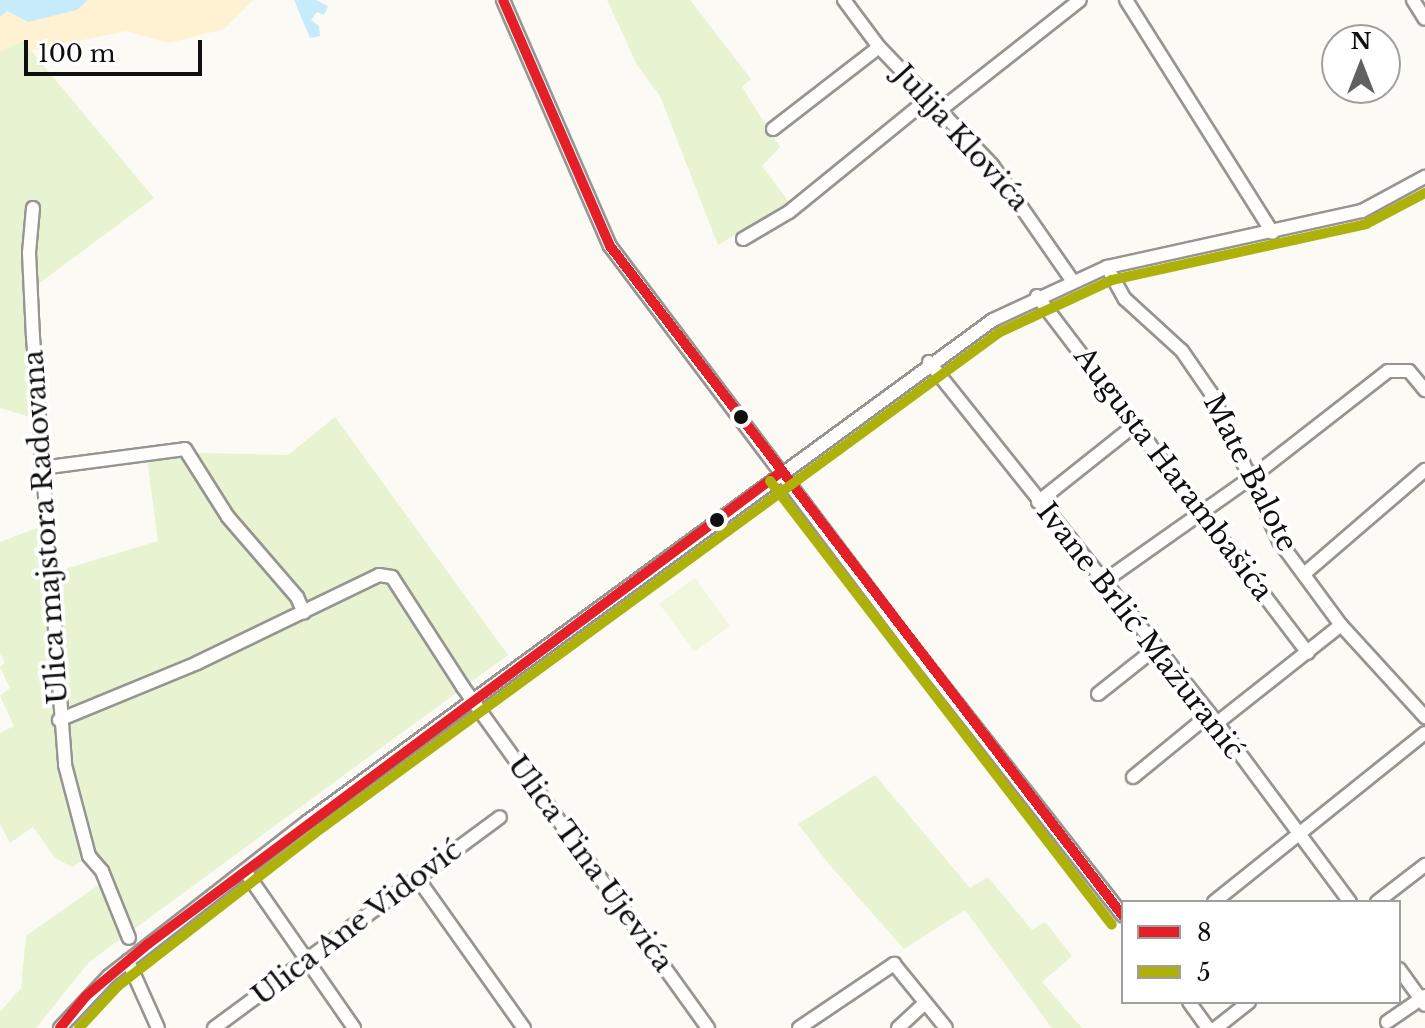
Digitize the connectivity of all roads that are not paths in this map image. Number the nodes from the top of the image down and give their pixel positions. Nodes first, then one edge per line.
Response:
1 (503, 0) edge
2 (844, 0) edge
3 (1080, 0) edge
4 (1126, 0) edge
5 (1144, 0) edge
6 (1134, 12) junction
7 (879, 47) junction
8 (927, 100) junction
9 (939, 111) junction
10 (773, 129) dead end
11 (1425, 177) edge
12 (33, 208) dead end
13 (1273, 233) junction
14 (743, 239) dead end
15 (1107, 267) junction
16 (1072, 280) junction
17 (1037, 296) junction
18 (929, 362) junction
19 (1425, 390) edge
20 (1136, 424) junction
21 (41, 468) junction
22 (1425, 470) edge
23 (781, 472) junction
24 (1252, 477) junction
25 (1038, 502) junction
26 (1200, 509) junction
27 (1304, 574) junction
28 (1103, 582) junction
29 (304, 613) junction
30 (1341, 625) junction
31 (1156, 648) junction
32 (1308, 653) junction
33 (1098, 694) dead end
34 (472, 699) junction
35 (1425, 717) edge
36 (1213, 719) junction
37 (59, 720) junction
38 (1425, 733) edge
39 (1133, 777) dead end
40 (500, 817) dead end
41 (1296, 835) junction
42 (1425, 865) edge
43 (245, 871) junction
44 (418, 879) junction
45 (1216, 900) edge
46 (1348, 900) edge
47 (1380, 900) edge
48 (1121, 913) edge
49 (129, 938) dead end
50 (128, 961) junction
51 (308, 962) junction
52 (1401, 971) edge
53 (1424, 1000) edge
54 (925, 1003) junction
55 (1190, 1004) edge
56 (1246, 1004) edge
57 (236, 1013) junction
58 (1387, 1022) dead end
59 (60, 1028) edge
60 (158, 1028) edge
61 (214, 1028) edge
62 (242, 1028) edge
63 (354, 1028) edge
64 (524, 1028) edge
65 (708, 1028) edge
66 (799, 1028) edge
67 (898, 1028) edge
68 (946, 1028) edge
69 (1208, 1028) edge
70 (1216, 1028) edge

1 - 23 street
2 - 7 street, Julija Klovića
3 - 9 street
4 - 6 street
5 - 6 street
6 - 13 street
7 - 8 street, Julija Klovića
7 - 10 street
8 - 9 street, Julija Klovića
8 - 14 street
9 - 16 street, Julija Klovića
11 - 13 street
12 - 21 street, Ulica majstora Radovana
13 - 15 street
15 - 16 street
15 - 24 street, Mate Balote
16 - 17 street
17 - 18 street
17 - 20 street, Augusta Harambašića
18 - 23 street
18 - 25 street, Ivane Brlić Mažuranić
19 - 24 street
20 - 25 street
20 - 26 street, Augusta Harambašića
21 - 29 street
21 - 37 street, Ulica majstora Radovana
22 - 27 street
23 - 34 street
23 - 48 street
24 - 26 street
24 - 27 street, Mate Balote
25 - 28 street, Ivane Brlić Mažuranić
26 - 28 street
26 - 32 street, Augusta Harambašića
27 - 30 street, Mate Balote
28 - 31 street, Ivane Brlić Mažuranić
29 - 34 street, Ulica majstora Radovana
29 - 37 street, Ulica majstora Radovana
30 - 32 street
30 - 35 street, Mate Balote
31 - 33 street
31 - 36 street, Ivane Brlić Mažuranić
32 - 36 street
34 - 43 street
34 - 65 street, Ulica Tina Ujevića
36 - 39 street
36 - 41 street, Ivane Brlić Mažuranić
37 - 49 street
38 - 41 street
40 - 44 street, Ulica Ane Vidović
41 - 45 street
41 - 46 street, Ivane Brlić Mažuranić
42 - 47 street
43 - 50 street
43 - 51 street
44 - 51 street, Ulica Ane Vidović
44 - 64 street
50 - 59 street
50 - 60 street
51 - 57 street, Ulica Ane Vidović
51 - 63 street
52 - 53 street
53 - 58 street
54 - 66 street
54 - 67 street
54 - 68 street
55 - 69 street
56 - 70 street
57 - 61 street, Ulica Ane Vidović
57 - 62 street

